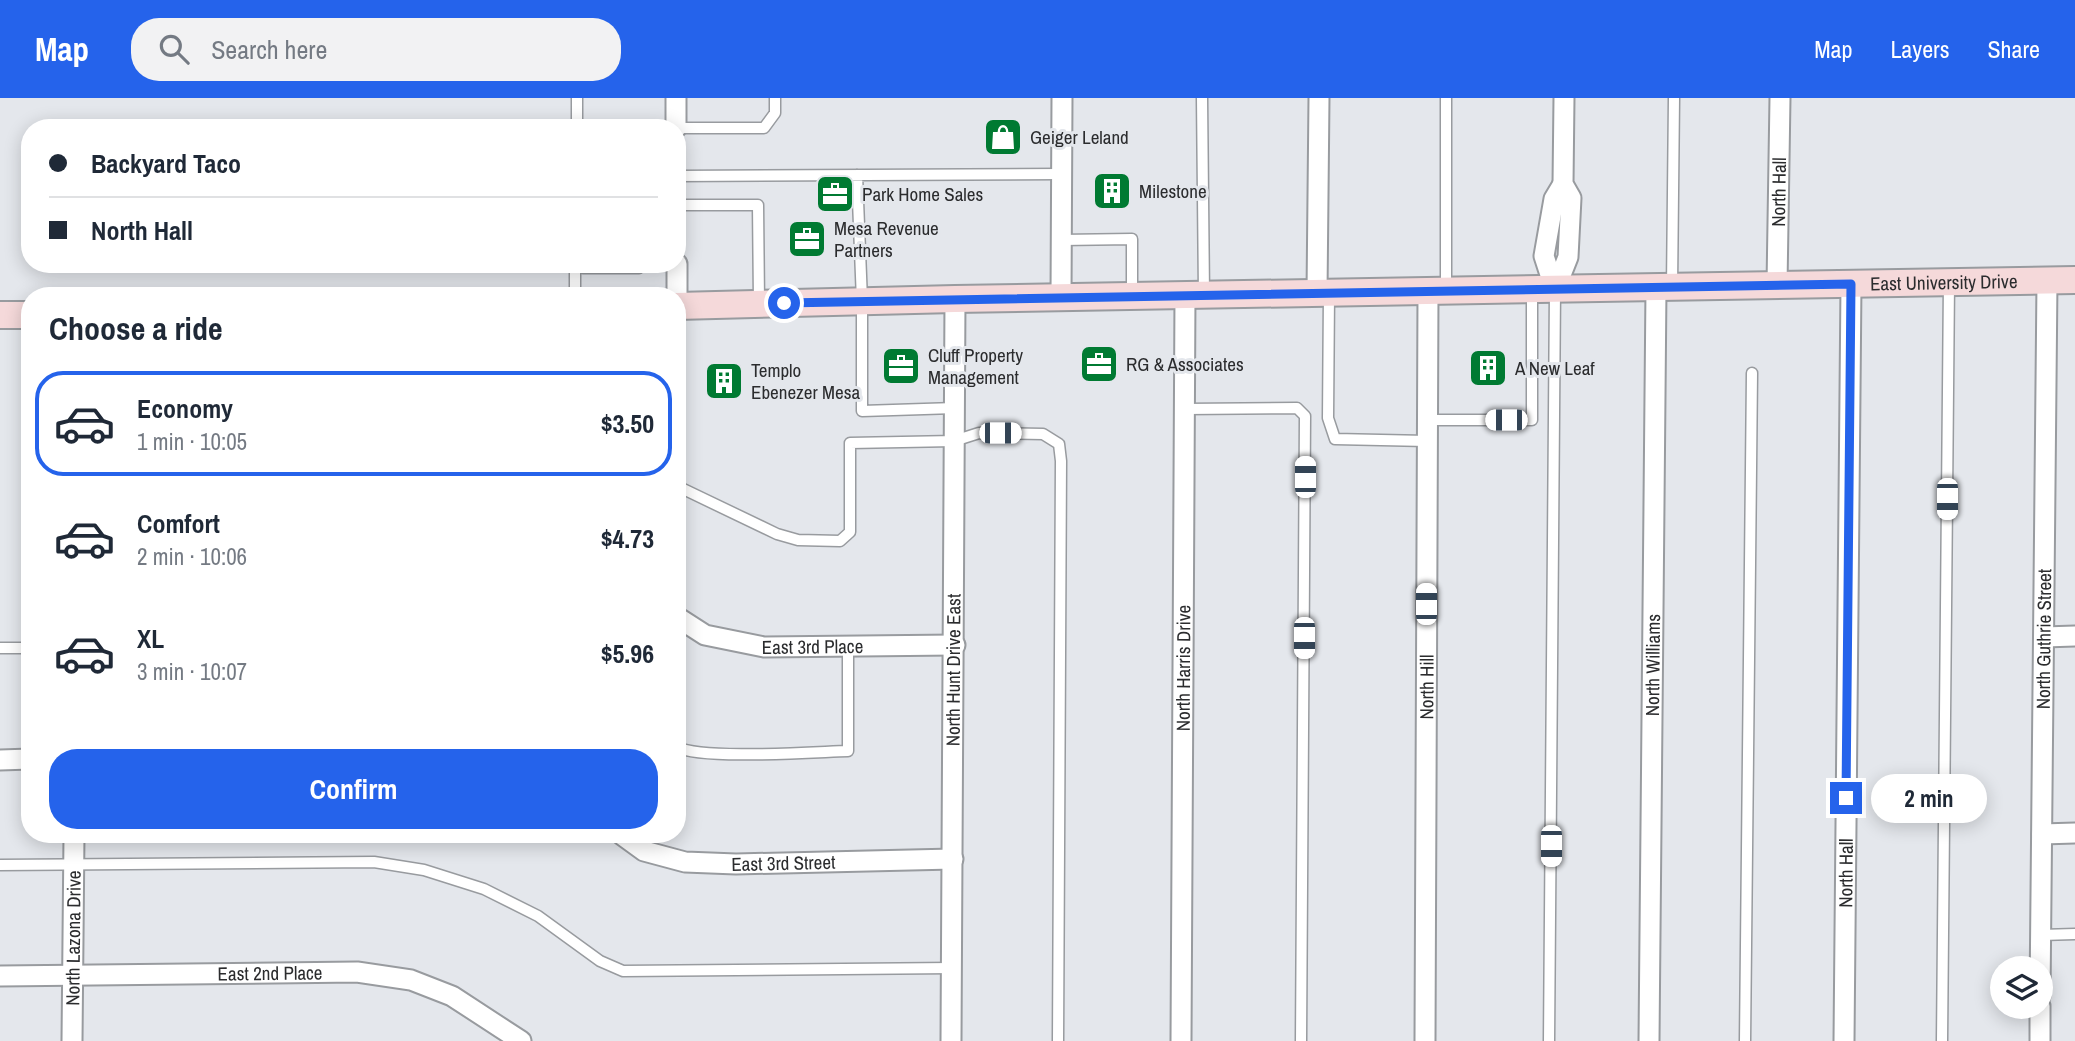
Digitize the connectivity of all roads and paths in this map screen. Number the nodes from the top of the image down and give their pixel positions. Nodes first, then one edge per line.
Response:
1 (577, 98) edge
2 (676, 98) edge
3 (775, 98) edge
4 (1062, 98) edge
5 (1202, 98) edge
6 (1319, 98) edge
7 (1446, 98) edge
8 (1564, 98) edge
9 (1674, 98) edge
10 (1780, 98) edge
11 (577, 119) edge
12 (677, 119) edge
13 (686, 128) edge
14 (1062, 173) junction
15 (857, 175) junction
16 (686, 176) edge
17 (686, 205) edge
18 (1061, 240) junction
19 (2075, 280) edge
20 (2048, 281) junction
21 (1949, 282) junction
22 (1851, 284) junction
23 (1777, 285) junction
24 (1664, 288) junction
25 (1543, 290) junction
26 (1437, 291) junction
27 (1323, 293) junction
28 (1195, 295) junction
29 (1132, 296) junction
30 (1061, 297) junction
31 (955, 299) junction
32 (862, 301) junction
33 (759, 304) junction
34 (686, 306) edge
35 (21, 315) edge
36 (0, 316) edge
37 (1752, 373) dead end
38 (955, 408) junction
39 (1185, 409) junction
40 (1427, 420) junction
41 (954, 441) junction
42 (1427, 441) junction
43 (686, 490) edge
44 (686, 623) edge
45 (2043, 636) junction
46 (2075, 636) edge
47 (955, 645) junction
48 (848, 647) junction
49 (21, 648) edge
50 (0, 649) edge
51 (686, 750) edge
52 (21, 759) edge
53 (0, 760) edge
54 (2075, 833) edge
55 (2042, 834) junction
56 (74, 843) edge
57 (632, 843) edge
58 (953, 859) junction
59 (73, 864) junction
60 (0, 865) edge
61 (2075, 934) edge
62 (2042, 935) junction
63 (2041, 956) edge
64 (953, 968) junction
65 (72, 975) junction
66 (0, 976) edge
67 (2040, 1019) edge
68 (72, 1041) edge
69 (521, 1041) edge
70 (951, 1041) edge
71 (1058, 1041) edge
72 (1181, 1041) edge
73 (1301, 1041) edge
74 (1425, 1041) edge
75 (1549, 1041) edge
76 (1649, 1041) edge
77 (1745, 1041) edge
78 (1844, 1041) edge
79 (1942, 1041) edge
80 (2040, 1041) edge

1 - 11 lane
2 - 12 street
3 - 13 lane
4 - 14 street
5 - 28 lane
6 - 27 street
7 - 26 lane
8 - 25 street
9 - 24 lane
10 - 23 street, North Hall
14 - 15 lane
14 - 18 street
15 - 16 lane
15 - 32 lane
17 - 33 lane
18 - 29 lane
18 - 30 street
19 - 20 main road, East University Drive
20 - 21 main road, East University Drive
20 - 45 street, North Guthrie Street
21 - 22 main road, East University Drive
21 - 79 lane
22 - 23 main road, East University Drive
22 - 78 street, North Hall
23 - 24 main road, East University Drive
24 - 25 main road, East University Drive
24 - 76 street, North Williams
25 - 26 main road, East University Drive
25 - 40 lane
25 - 75 lane
26 - 27 main road, East University Drive
26 - 40 street, North Hill
27 - 28 main road, East University Drive
27 - 42 lane
28 - 29 main road, East University Drive
28 - 39 street, North Harris Drive
29 - 30 main road, East University Drive
30 - 31 main road, East University Drive
31 - 32 main road, East University Drive
31 - 38 street, North Hunt Drive East
32 - 33 main road, East University Drive
32 - 38 lane
33 - 34 main road, East University Drive
35 - 36 main road
37 - 77 lane
38 - 41 street, North Hunt Drive East
39 - 72 street, North Harris Drive
39 - 73 lane
40 - 42 street, North Hill
41 - 43 lane
41 - 47 street, North Hunt Drive East
41 - 71 lane
42 - 74 street, North Hill
44 - 48 street, East 3rd Place
45 - 46 street
45 - 55 street, North Guthrie Street
47 - 48 street, East 3rd Place
47 - 58 street, North Hunt Drive East
48 - 51 lane
49 - 50 lane
52 - 53 street
54 - 55 street
55 - 62 street, North Guthrie Street
56 - 59 street, North Lazona Drive
57 - 58 street, East 3rd Street
58 - 64 street, North Hunt Drive East
59 - 60 lane
59 - 64 lane
59 - 65 street, North Lazona Drive
61 - 62 lane
62 - 63 street, North Guthrie Street
64 - 70 street, North Hunt Drive East
65 - 66 street, East 2nd Place
65 - 68 street, North Lazona Drive
65 - 69 street, East 2nd Place
67 - 80 street

